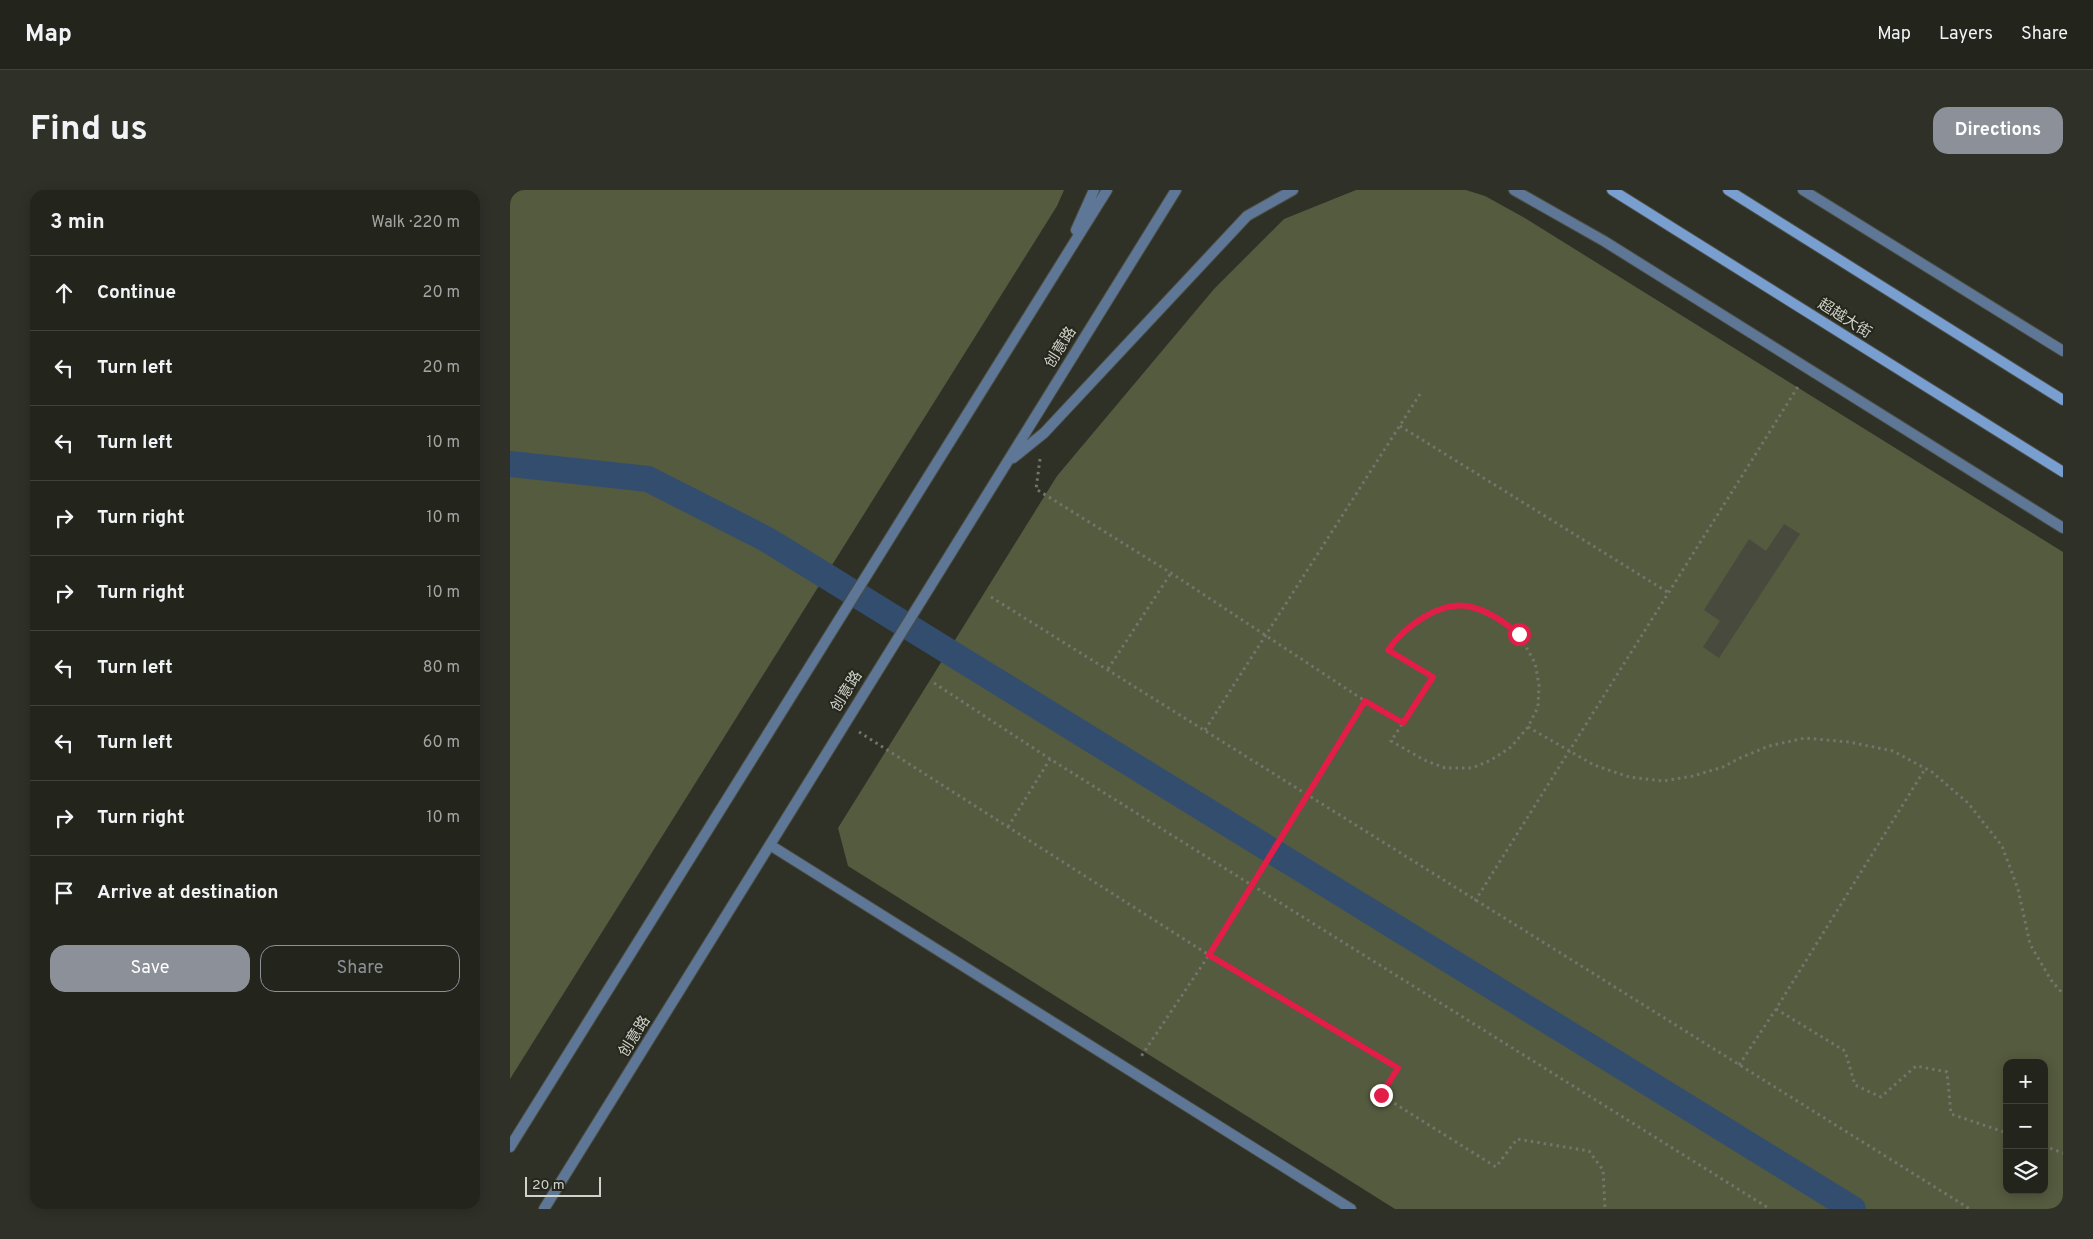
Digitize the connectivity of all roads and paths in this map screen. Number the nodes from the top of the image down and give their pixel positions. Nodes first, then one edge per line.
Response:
1 (1094, 190) edge
2 (1107, 190) edge
3 (1176, 190) edge
4 (1293, 190) edge
5 (1514, 190) edge
6 (1612, 190) edge
7 (1728, 190) edge
8 (1803, 190) edge
9 (1061, 263) junction
10 (2063, 351) edge
11 (1808, 370) junction
12 (1422, 391) dead end
13 (2063, 400) edge
14 (1400, 426) junction
15 (1044, 433) junction
16 (1006, 463) junction
17 (2063, 472) edge
18 (2063, 528) edge
19 (1171, 573) junction
20 (1669, 593) junction
21 (991, 597) dead end
22 (1265, 636) junction
23 (1108, 669) junction
24 (934, 684) dead end
25 (1365, 701) junction
26 (844, 722) junction
27 (1403, 723) junction
28 (1528, 727) junction
29 (1205, 730) junction
30 (1570, 752) junction
31 (1050, 759) junction
32 (1925, 769) junction
33 (1306, 794) junction
34 (1008, 827) junction
35 (770, 845) junction
36 (1251, 885) junction
37 (1475, 900) junction
38 (1209, 955) junction
39 (2063, 994) edge
40 (1776, 1009) junction
41 (1739, 1065) junction
42 (1131, 1071) junction
43 (2003, 1132) edge
44 (510, 1147) edge
45 (2048, 1147) edge
46 (2063, 1153) edge
47 (544, 1209) edge
48 (1351, 1209) edge
49 (1605, 1209) edge
50 (1770, 1209) edge
51 (1970, 1209) edge

1 - 9 street
2 - 9 street
3 - 16 street, 创意路
4 - 15 street
5 - 11 street
6 - 17 main road, 超越大街
7 - 13 main road
8 - 10 street
9 - 44 street
11 - 18 street
11 - 20 path
12 - 14 path
14 - 20 path
14 - 22 path
15 - 16 street
15 - 19 path
16 - 26 street, 创意路
19 - 22 path
19 - 23 path
20 - 30 path
21 - 23 path
22 - 25 path
22 - 29 path
23 - 29 path
24 - 31 path
25 - 27 path
25 - 33 path
26 - 34 path
26 - 35 street, 创意路
27 - 28 path
27 - 28 path
28 - 30 path
29 - 33 path
30 - 32 path
30 - 37 path
31 - 34 path
31 - 36 path
32 - 39 path
32 - 40 path
33 - 36 path
33 - 37 path
34 - 38 path
35 - 42 street
35 - 47 street, 创意路
36 - 38 path
36 - 50 path
37 - 41 path
38 - 42 path
38 - 49 path
40 - 41 path
40 - 43 path
41 - 51 path
42 - 48 street
45 - 46 path

